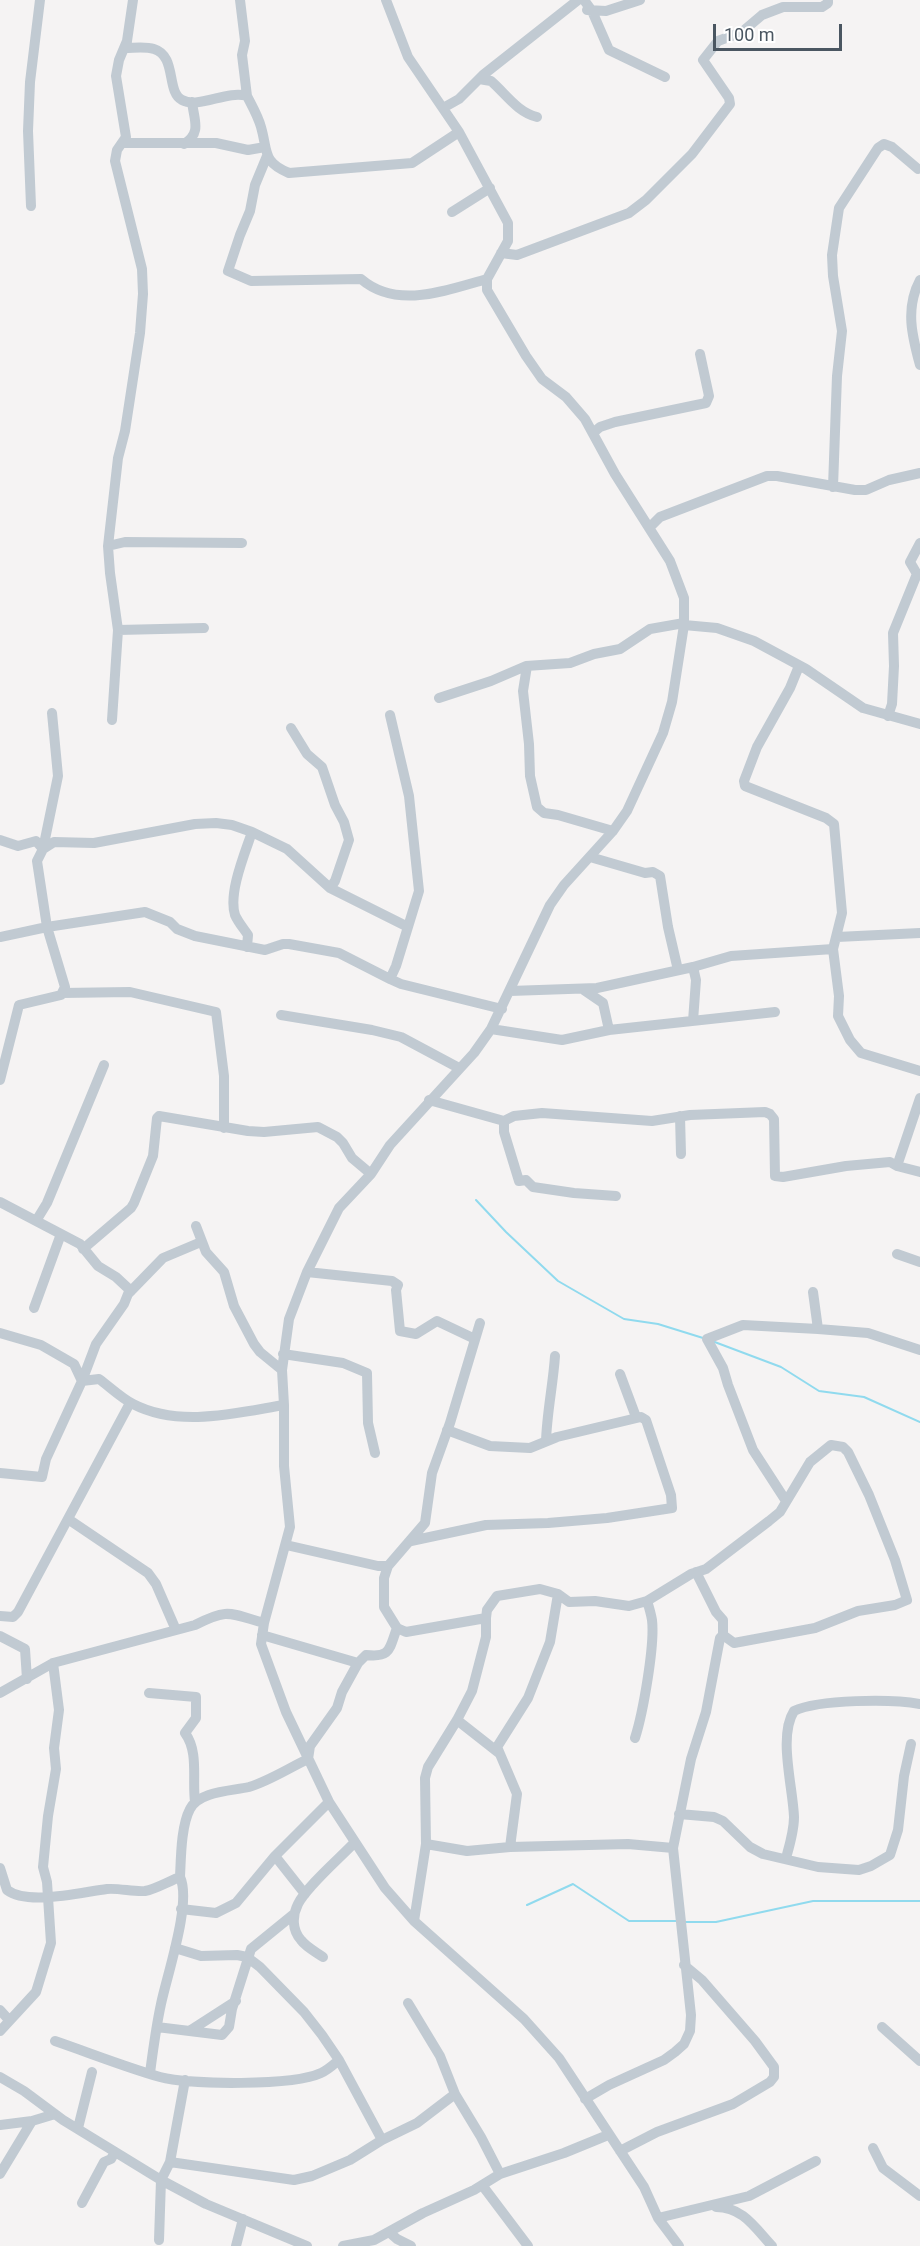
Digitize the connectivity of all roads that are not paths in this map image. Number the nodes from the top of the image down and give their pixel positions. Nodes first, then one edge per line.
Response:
1 (40, 0) edge
2 (133, 0) edge
3 (240, 0) edge
4 (386, 0) edge
5 (584, 0) edge
6 (640, 0) edge
7 (828, 0) edge
8 (572, 3) edge
9 (592, 11) junction
10 (125, 48) junction
11 (665, 77) dead end
12 (479, 79) junction
13 (247, 96) junction
14 (192, 102) junction
15 (443, 108) junction
16 (537, 117) dead end
17 (459, 132) junction
18 (123, 143) junction
19 (183, 144) junction
20 (266, 151) junction
21 (918, 170) dead end
22 (490, 188) junction
23 (31, 206) dead end
24 (452, 212) dead end
25 (501, 253) junction
26 (487, 279) junction
27 (920, 280) edge
28 (916, 328) edge
29 (700, 354) dead end
30 (920, 365) edge
31 (593, 433) junction
32 (920, 473) edge
33 (833, 486) junction
34 (649, 528) junction
35 (242, 543) dead end
36 (920, 543) edge
37 (108, 546) junction
38 (684, 624) junction
39 (204, 628) dead end
40 (118, 630) junction
41 (527, 666) junction
42 (799, 666) junction
43 (439, 699) dead end
44 (52, 713) dead end
45 (390, 715) dead end
46 (888, 716) junction
47 (112, 720) dead end
48 (920, 724) edge
49 (291, 728) dead end
50 (613, 831) junction
51 (252, 832) junction
52 (0, 840) edge
53 (43, 849) junction
54 (590, 857) junction
55 (330, 888) junction
56 (47, 927) junction
57 (408, 927) junction
58 (920, 933) edge
59 (837, 937) junction
60 (0, 938) edge
61 (247, 947) junction
62 (833, 949) junction
63 (693, 967) junction
64 (678, 970) junction
65 (390, 979) junction
66 (583, 990) junction
67 (510, 991) junction
68 (62, 993) junction
69 (502, 1009) junction
70 (775, 1012) dead end
71 (281, 1015) dead end
72 (693, 1021) junction
73 (491, 1029) junction
74 (609, 1030) junction
75 (104, 1065) dead end
76 (459, 1068) junction
77 (920, 1071) edge
78 (0, 1080) edge
79 (920, 1098) edge
80 (429, 1100) junction
81 (680, 1116) junction
82 (504, 1121) junction
83 (225, 1128) junction
84 (681, 1154) dead end
85 (897, 1166) junction
86 (920, 1172) edge
87 (371, 1174) junction
88 (616, 1196) dead end
89 (0, 1202) edge
90 (36, 1221) junction
91 (196, 1226) dead end
92 (61, 1234) junction
93 (201, 1242) junction
94 (83, 1249) junction
95 (897, 1254) dead end
96 (920, 1262) edge
97 (307, 1272) junction
98 (131, 1291) junction
99 (813, 1293) dead end
100 (34, 1308) dead end
101 (480, 1323) dead end
102 (818, 1329) junction
103 (0, 1333) edge
104 (475, 1339) junction
105 (920, 1350) edge
106 (283, 1354) junction
107 (555, 1356) dead end
108 (282, 1370) junction
109 (620, 1374) dead end
110 (82, 1381) junction
111 (130, 1403) junction
112 (284, 1405) junction
113 (636, 1417) junction
114 (447, 1430) junction
115 (546, 1441) junction
116 (375, 1453) dead end
117 (0, 1473) edge
118 (786, 1501) junction
119 (68, 1518) junction
120 (411, 1541) junction
121 (286, 1545) junction
122 (388, 1566) junction
123 (696, 1572) junction
124 (558, 1594) junction
125 (647, 1601) junction
126 (0, 1616) edge
127 (486, 1618) junction
128 (264, 1623) junction
129 (397, 1628) junction
130 (176, 1630) junction
131 (262, 1635) junction
132 (723, 1635) junction
133 (0, 1636) edge
134 (53, 1663) junction
135 (358, 1663) junction
136 (27, 1679) junction
137 (0, 1693) edge
138 (149, 1693) dead end
139 (920, 1704) edge
140 (457, 1720) junction
141 (635, 1738) dead end
142 (912, 1744) dead end
143 (499, 1753) junction
144 (308, 1759) junction
145 (195, 1802) junction
146 (329, 1802) junction
147 (679, 1814) junction
148 (355, 1842) junction
149 (426, 1844) junction
150 (510, 1847) junction
151 (673, 1848) junction
152 (275, 1856) junction
153 (786, 1858) junction
154 (0, 1868) edge
155 (180, 1877) junction
156 (2, 1880) edge
157 (305, 1894) junction
158 (48, 1898) junction
159 (181, 1909) junction
160 (294, 1914) junction
161 (414, 1921) junction
162 (175, 1948) junction
163 (247, 1957) junction
164 (323, 1957) dead end
165 (684, 1965) junction
166 (236, 2001) junction
167 (408, 2003) dead end
168 (0, 2010) edge
169 (9, 2020) junction
170 (157, 2027) junction
171 (882, 2027) dead end
172 (191, 2030) junction
173 (0, 2031) edge
174 (55, 2041) dead end
175 (339, 2060) junction
176 (920, 2061) edge
177 (92, 2072) dead end
178 (150, 2073) junction
179 (0, 2078) edge
180 (185, 2080) junction
181 (455, 2094) junction
182 (585, 2099) junction
183 (55, 2114) junction
184 (32, 2121) junction
185 (0, 2125) edge
186 (78, 2128) junction
187 (608, 2134) junction
188 (382, 2140) junction
189 (873, 2148) dead end
190 (620, 2151) junction
191 (115, 2152) junction
192 (816, 2161) dead end
193 (170, 2162) junction
194 (0, 2174) edge
195 (500, 2174) junction
196 (161, 2180) junction
197 (482, 2185) junction
198 (920, 2196) edge
199 (82, 2203) dead end
200 (701, 2208) junction
201 (658, 2218) junction
202 (243, 2219) junction
203 (388, 2232) junction
204 (159, 2240) dead end
205 (236, 2246) edge
206 (307, 2246) edge
207 (343, 2246) edge
208 (411, 2246) edge
209 (528, 2246) edge
210 (679, 2246) edge
211 (772, 2246) edge

1 - 23 street
2 - 10 street
3 - 13 street
4 - 15 street
5 - 9 street
6 - 9 street
7 - 25 street
8 - 9 street
8 - 12 street
9 - 11 street
10 - 14 street
10 - 18 street
12 - 15 street
12 - 16 street
13 - 14 street
13 - 20 street
14 - 19 street
15 - 17 street
17 - 20 street
17 - 22 street
18 - 19 street
18 - 37 street
19 - 20 street
20 - 26 street
21 - 33 street
22 - 24 street
22 - 25 street
25 - 26 street
26 - 31 street
27 - 28 street
28 - 30 street
29 - 31 street
31 - 34 street
32 - 33 street
33 - 34 street
34 - 38 street
35 - 37 street
36 - 46 street
37 - 40 street
38 - 41 street
38 - 42 street
38 - 50 street
39 - 40 street
40 - 47 street
41 - 43 street
41 - 50 street
42 - 46 street
42 - 59 street
44 - 53 street
45 - 57 street
46 - 48 street
49 - 55 street
50 - 54 street
51 - 53 street
51 - 55 street
51 - 61 street
52 - 53 street
53 - 56 street
54 - 64 street
54 - 67 street
55 - 57 street
56 - 60 street
56 - 61 street
56 - 68 street
57 - 65 street
58 - 59 street
59 - 62 street
61 - 65 street
62 - 63 street
62 - 77 street
63 - 64 street
63 - 72 street
64 - 66 street
65 - 69 street
66 - 67 street
66 - 74 street
67 - 69 street
68 - 78 street
68 - 83 street
69 - 73 street
70 - 72 street
71 - 76 street
72 - 74 street
73 - 74 street
73 - 76 street
75 - 90 street
76 - 80 street
79 - 85 street
80 - 82 street
80 - 87 street
81 - 82 street
81 - 84 street
81 - 85 street
82 - 88 street
83 - 87 street
83 - 94 street
85 - 86 street
87 - 97 street
89 - 90 street
90 - 92 street
91 - 93 street
92 - 94 street
92 - 100 street
93 - 98 street
93 - 108 street
94 - 98 street
95 - 96 street
97 - 104 street
97 - 106 street
98 - 110 street
99 - 102 street
101 - 104 street
102 - 105 street
102 - 118 street
103 - 110 street
104 - 114 street
106 - 108 street
106 - 116 street
107 - 115 street
108 - 112 street
109 - 113 street
110 - 111 street
110 - 117 street
111 - 112 street
111 - 119 street
112 - 121 street
113 - 115 street
113 - 120 street
114 - 115 street
114 - 120 street
118 - 123 street
118 - 132 street
119 - 126 street
119 - 130 street
120 - 122 street
121 - 122 street
121 - 128 street
122 - 129 street
123 - 125 street
123 - 132 street
124 - 125 street
124 - 127 street
124 - 143 street
125 - 141 street
127 - 129 street
127 - 140 street
128 - 130 street
128 - 131 street
129 - 135 street
130 - 134 street
131 - 135 street
131 - 144 street
132 - 147 street
133 - 136 street
134 - 136 street
134 - 158 street
135 - 144 street
136 - 137 street
138 - 145 street
139 - 153 street
140 - 143 street
140 - 149 street
142 - 153 street
143 - 150 street
144 - 145 street
144 - 146 street
145 - 155 street
146 - 148 street
146 - 152 street
147 - 151 street
147 - 153 street
148 - 157 street
148 - 161 street
149 - 150 street
149 - 161 street
150 - 151 street
151 - 165 street
152 - 157 street
152 - 159 street
154 - 156 street
155 - 158 street
155 - 159 street
156 - 158 street
157 - 160 street
158 - 169 street
159 - 162 street
160 - 163 street
160 - 164 street
161 - 182 street
162 - 163 street
162 - 170 street
163 - 166 street
163 - 175 street
165 - 182 street
165 - 190 street
166 - 172 street
166 - 172 street
167 - 181 street
168 - 169 street
169 - 173 street
170 - 172 street
170 - 178 street
171 - 176 street
174 - 178 street
175 - 180 street
175 - 188 street
177 - 186 street
178 - 180 street
179 - 183 street
180 - 193 street
181 - 188 street
181 - 195 street
182 - 187 street
183 - 184 street
183 - 186 street
184 - 185 street
184 - 194 street
186 - 191 street
187 - 190 street
187 - 195 street
188 - 193 street
189 - 198 street
190 - 201 street
191 - 196 street
191 - 199 street
192 - 200 street
193 - 196 street
195 - 197 street
196 - 202 street
196 - 204 street
197 - 203 street
197 - 209 street
200 - 201 street
200 - 211 street
201 - 210 street
202 - 205 street
202 - 206 street
203 - 207 street
203 - 208 street

